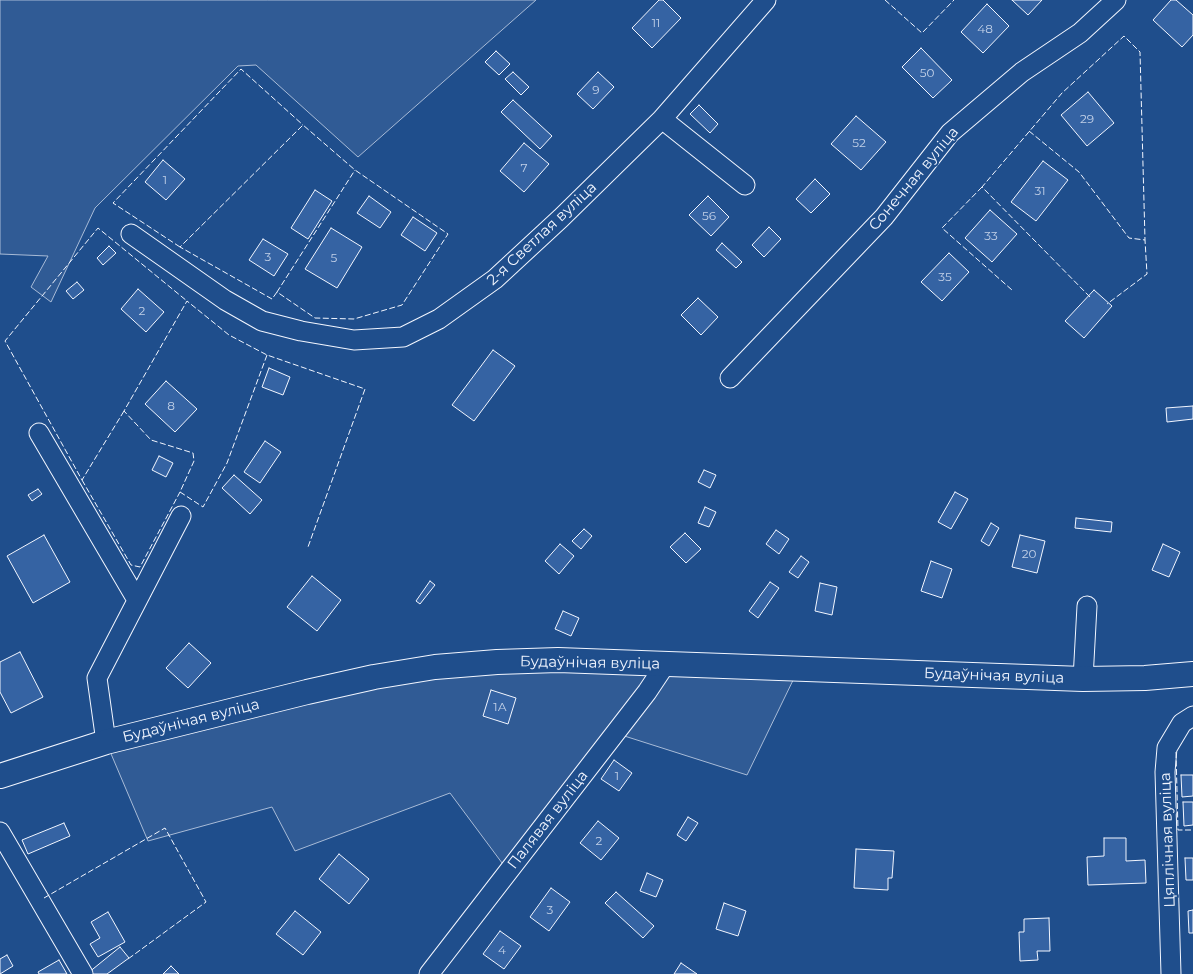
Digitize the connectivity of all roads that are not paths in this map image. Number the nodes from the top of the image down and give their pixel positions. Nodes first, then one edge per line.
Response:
1 (766, 0) edge
2 (1116, 0) edge
3 (662, 119) junction
4 (745, 185) dead end
5 (131, 234) dead end
6 (730, 378) dead end
7 (39, 433) dead end
8 (180, 516) dead end
9 (137, 600) junction
10 (1087, 606) dead end
11 (665, 665) junction
12 (1193, 674) edge
13 (1084, 679) junction
14 (1193, 716) edge
15 (106, 742) junction
16 (0, 776) edge
17 (0, 832) edge
18 (82, 974) edge
19 (429, 974) edge
20 (1171, 974) edge

1 - 3 street, 2-я Светлая вуліца
2 - 6 street, Сонечная вуліца
3 - 4 street
3 - 5 street, 2-я Светлая вуліца
7 - 9 street
8 - 9 street
9 - 15 street
10 - 13 street
11 - 13 main road, Будаўнічая вуліца
11 - 15 main road, Будаўнічая вуліца
11 - 19 street, Палявая вуліца
12 - 13 main road, Будаўнічая вуліца
14 - 20 street, Цяплічная вуліца
15 - 16 main road, Будаўнічая вуліца
17 - 18 street

